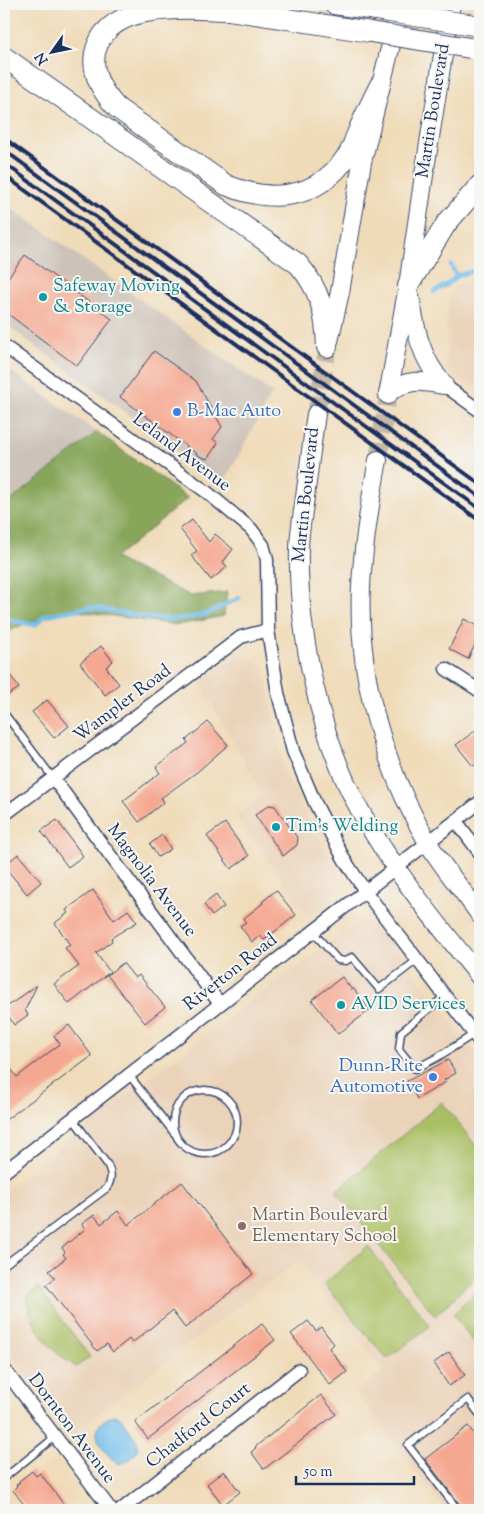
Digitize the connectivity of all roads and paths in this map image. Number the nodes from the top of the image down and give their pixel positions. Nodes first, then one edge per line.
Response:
1 (194, 4) edge
2 (334, 4) edge
3 (451, 4) edge
4 (398, 8) edge
5 (228, 10) junction
6 (477, 25) edge
7 (475, 49) edge
8 (4, 57) edge
9 (380, 85) junction
10 (480, 185) edge
11 (408, 286) junction
12 (4, 346) edge
13 (327, 349) joint
14 (444, 385) junction
15 (480, 397) edge
16 (467, 401) junction
17 (480, 412) edge
18 (316, 414) tunnel mouth
19 (378, 460) tunnel mouth
20 (268, 630) junction
21 (446, 669) dead end
22 (480, 691) edge
23 (4, 712) edge
24 (53, 778) junction
25 (480, 802) edge
26 (4, 815) edge
27 (456, 821) junction
28 (428, 842) junction
29 (480, 853) edge
30 (395, 868) junction
31 (365, 891) junction
32 (480, 915) edge
33 (313, 932) junction
34 (418, 960) junction
35 (480, 978) edge
36 (445, 996) junction
37 (220, 1004) junction
38 (477, 1038) edge
39 (129, 1075) junction
40 (73, 1118) junction
41 (176, 1136) junction
42 (4, 1172) edge
43 (4, 1265) edge
44 (4, 1369) edge
45 (299, 1370) dead end
46 (480, 1415) edge
47 (55, 1437) junction
48 (4, 1478) edge
49 (111, 1510) edge
50 (121, 1510) edge
51 (458, 1510) edge

1 - 5 main road
2 - 6 main road, bridge
3 - 11 main road, Martin Boulevard
4 - 9 main road
5 - 7 main road, bridge
5 - 9 main road
8 - 13 main road
9 - 13 main road
10 - 11 main road
11 - 14 main road
11 - 14 main road, Martin Boulevard
12 - 20 street, Leland Avenue
14 - 16 street
15 - 16 street
16 - 17 street
18 - 30 main road, Martin Boulevard
19 - 28 main road
20 - 24 street, Wampler Road
20 - 31 street, Leland Avenue
21 - 22 street
23 - 24 lane
24 - 26 street, Wampler Road
24 - 37 street, Magnolia Avenue
25 - 27 street, Riverton Road
27 - 28 street, Riverton Road
27 - 29 street
28 - 30 street, Riverton Road
28 - 32 main road
30 - 31 street, Riverton Road
30 - 35 main road, Martin Boulevard
31 - 33 street, Riverton Road
31 - 34 street
33 - 34 lane
33 - 37 street, Riverton Road
34 - 36 street
36 - 38 street
36 - 38 lane
37 - 39 street, Riverton Road
39 - 40 street, Riverton Road
39 - 41 lane
40 - 42 street, Riverton Road
40 - 43 lane
41 - 41 lane
44 - 47 street, Dornton Avenue
45 - 50 street, Chadford Court
46 - 51 lane
47 - 48 lane
47 - 49 street, Dornton Avenue

